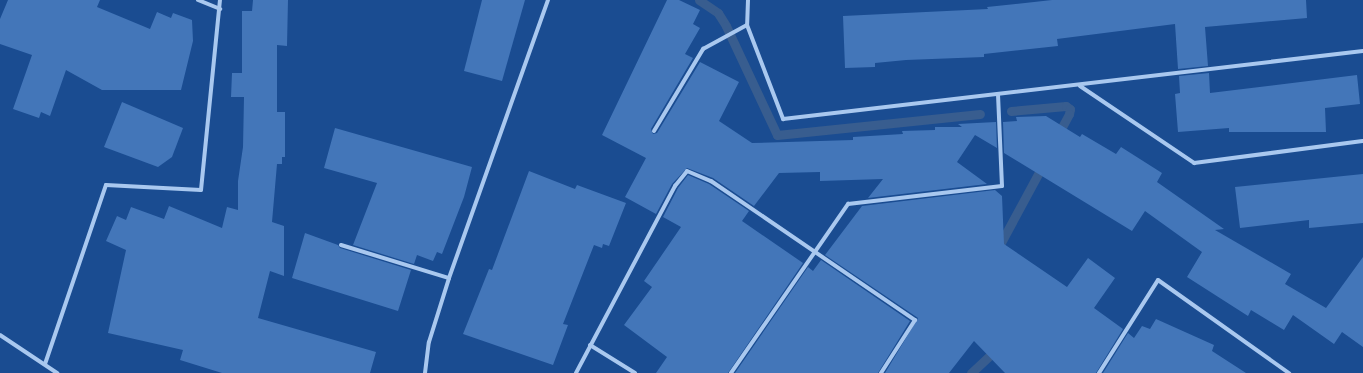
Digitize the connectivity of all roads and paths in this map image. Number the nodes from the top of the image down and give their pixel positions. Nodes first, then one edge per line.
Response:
1 (198, 0) edge
2 (220, 0) edge
3 (548, 0) edge
4 (748, 0) edge
5 (220, 9) junction
6 (747, 25) junction
7 (1363, 51) edge
8 (1080, 86) junction
9 (998, 94) junction
10 (654, 131) dead end
11 (1363, 141) edge
12 (341, 245) dead end
13 (813, 253) junction
14 (449, 278) junction
15 (0, 335) edge
16 (590, 345) junction
17 (45, 364) junction
18 (57, 373) edge
19 (425, 373) edge
20 (576, 373) edge
21 (635, 373) edge
22 (731, 373) edge
23 (880, 373) edge
24 (1099, 373) edge
25 (1289, 373) edge

1 - 5 street
2 - 5 street
3 - 14 street
4 - 6 street
5 - 17 street
6 - 9 street
6 - 10 street
7 - 8 street
8 - 9 street
8 - 11 street
9 - 13 street
12 - 14 street
13 - 16 street
13 - 22 street
13 - 23 street
14 - 19 street
15 - 17 street
16 - 20 street
16 - 21 street
17 - 18 street
24 - 25 street

